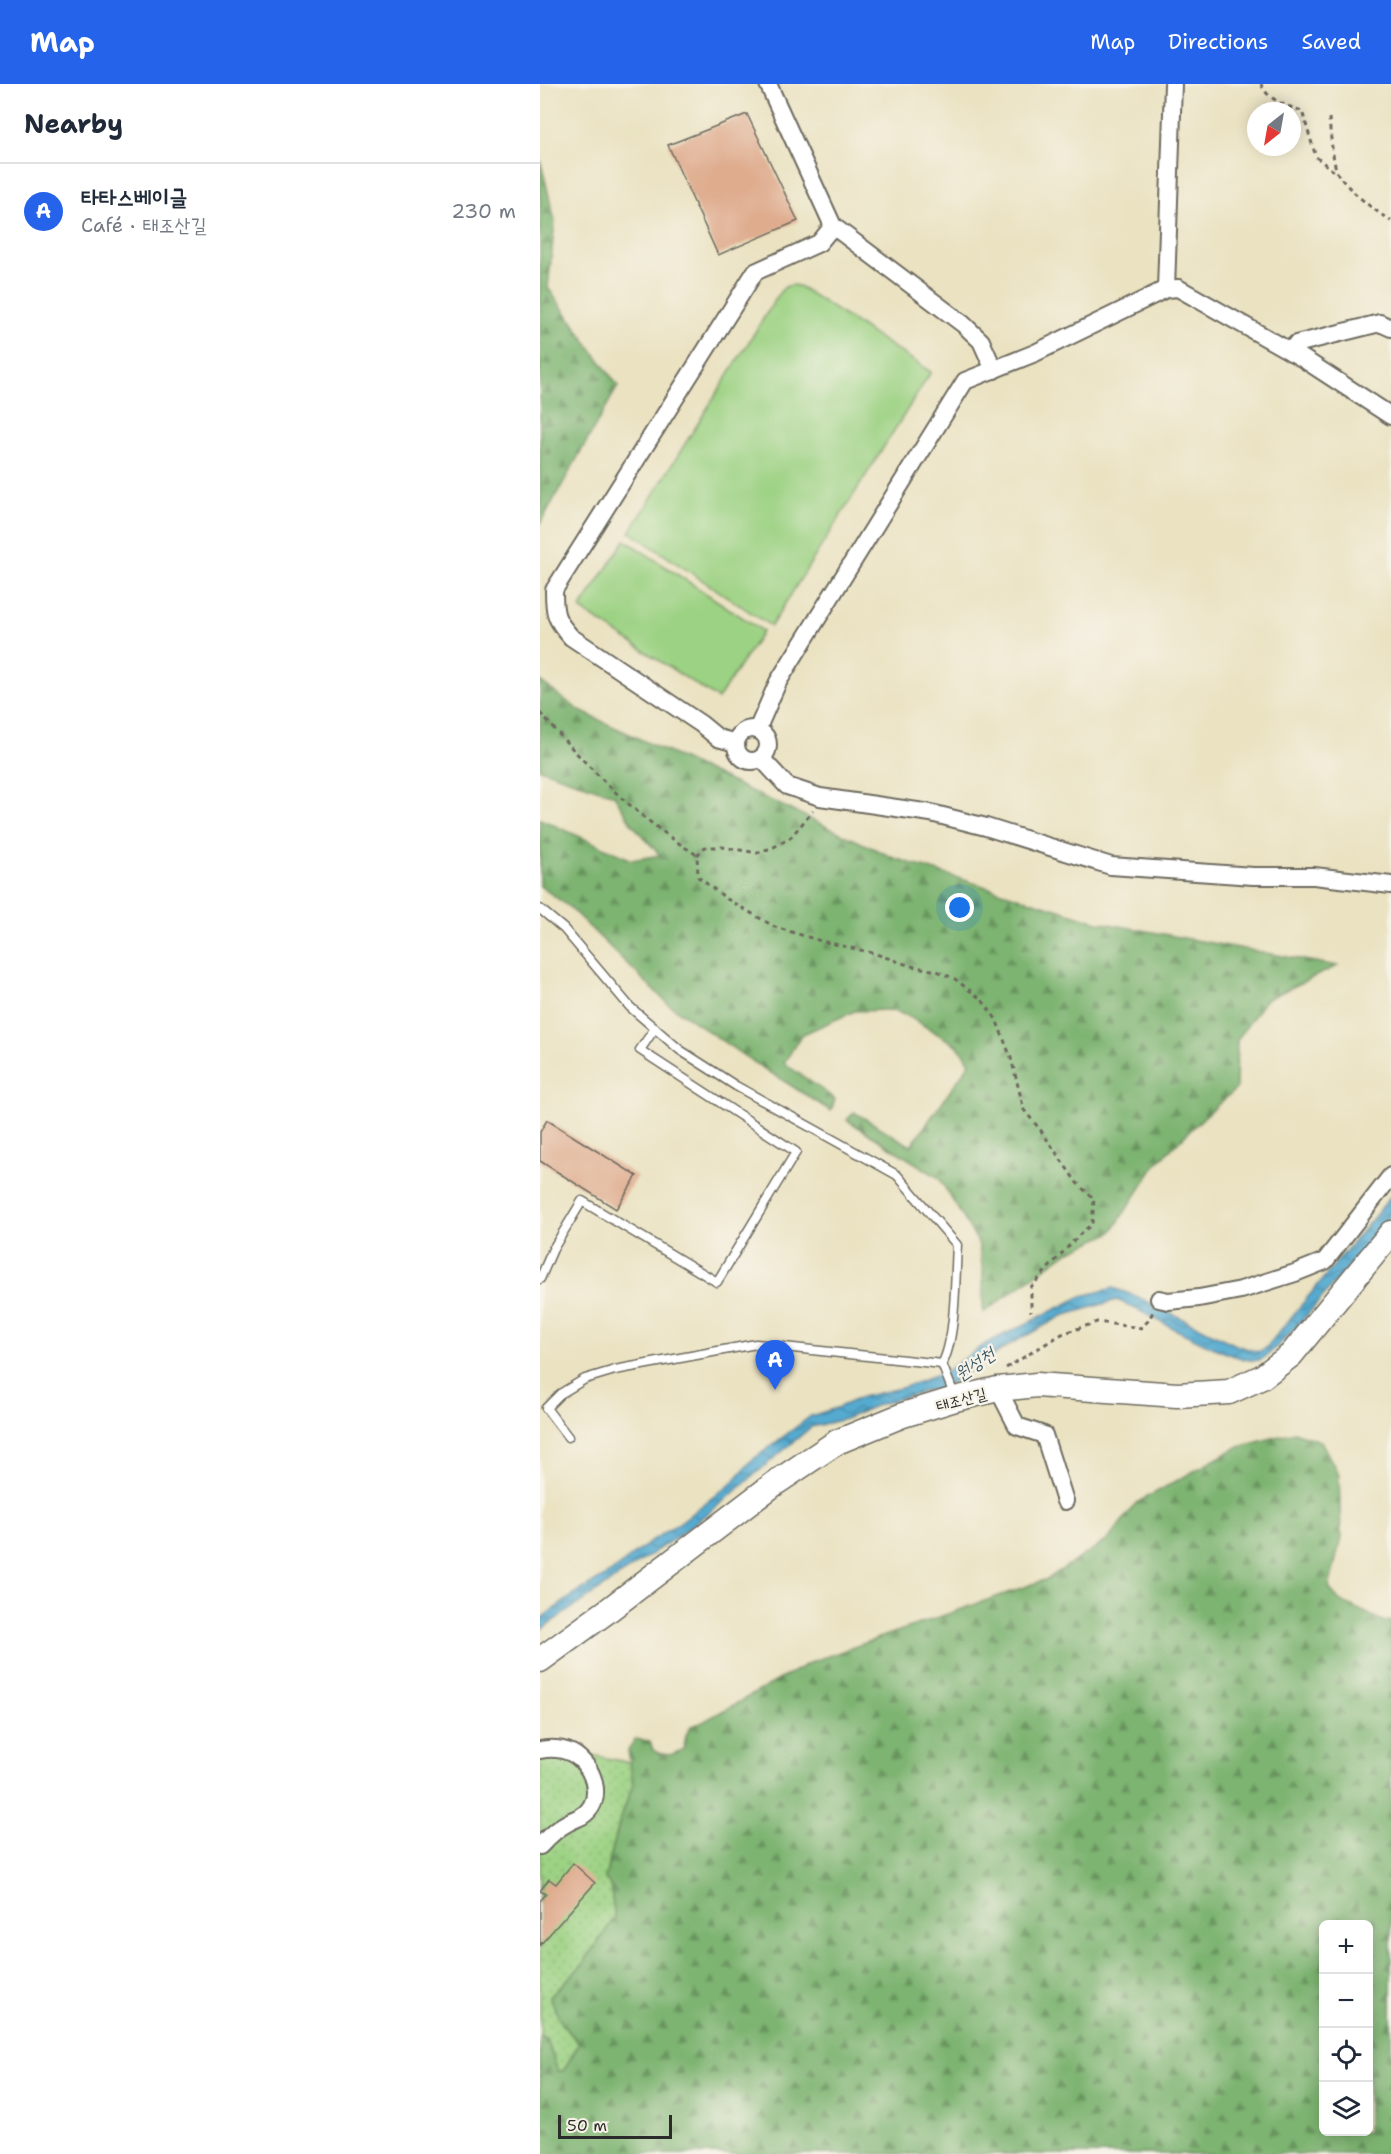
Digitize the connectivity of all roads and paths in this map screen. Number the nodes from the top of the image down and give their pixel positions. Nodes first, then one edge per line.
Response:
1 (768, 84) edge
2 (1173, 84) edge
3 (1261, 84) edge
4 (1329, 118) dead end
5 (1337, 173) junction
6 (1391, 221) edge
7 (833, 226) junction
8 (1166, 289) junction
9 (1391, 328) edge
10 (1291, 352) junction
11 (994, 370) junction
12 (1391, 416) edge
13 (540, 713) edge
14 (757, 730) junction
15 (736, 743) junction
16 (761, 758) junction
17 (824, 798) junction
18 (697, 855) junction
19 (1391, 885) edge
20 (540, 909) edge
21 (655, 1028) junction
22 (1391, 1176) edge
23 (1391, 1233) edge
24 (540, 1279) edge
25 (1159, 1299) dead end
26 (1031, 1312) dead end
27 (1148, 1321) dead end
28 (943, 1367) junction
29 (998, 1381) junction
30 (954, 1395) junction
31 (568, 1437) dead end
32 (1065, 1500) dead end
33 (540, 1660) edge
34 (540, 1750) edge
35 (540, 1846) edge

1 - 7 street
2 - 8 street
3 - 5 path
4 - 5 path
5 - 6 path
7 - 11 street
7 - 15 street
8 - 10 street
8 - 11 street
9 - 10 street
10 - 12 street
11 - 14 street
13 - 18 path
14 - 15 street
14 - 16 street
15 - 16 street
16 - 17 street
17 - 18 path
17 - 19 street
18 - 26 path
20 - 21 lane
21 - 24 lane
21 - 28 lane
22 - 25 street
23 - 29 street, 태조산길
27 - 29 path
28 - 30 lane
28 - 31 lane
29 - 30 street, 태조산길
29 - 32 street
30 - 33 street, 태조산길
34 - 35 street

